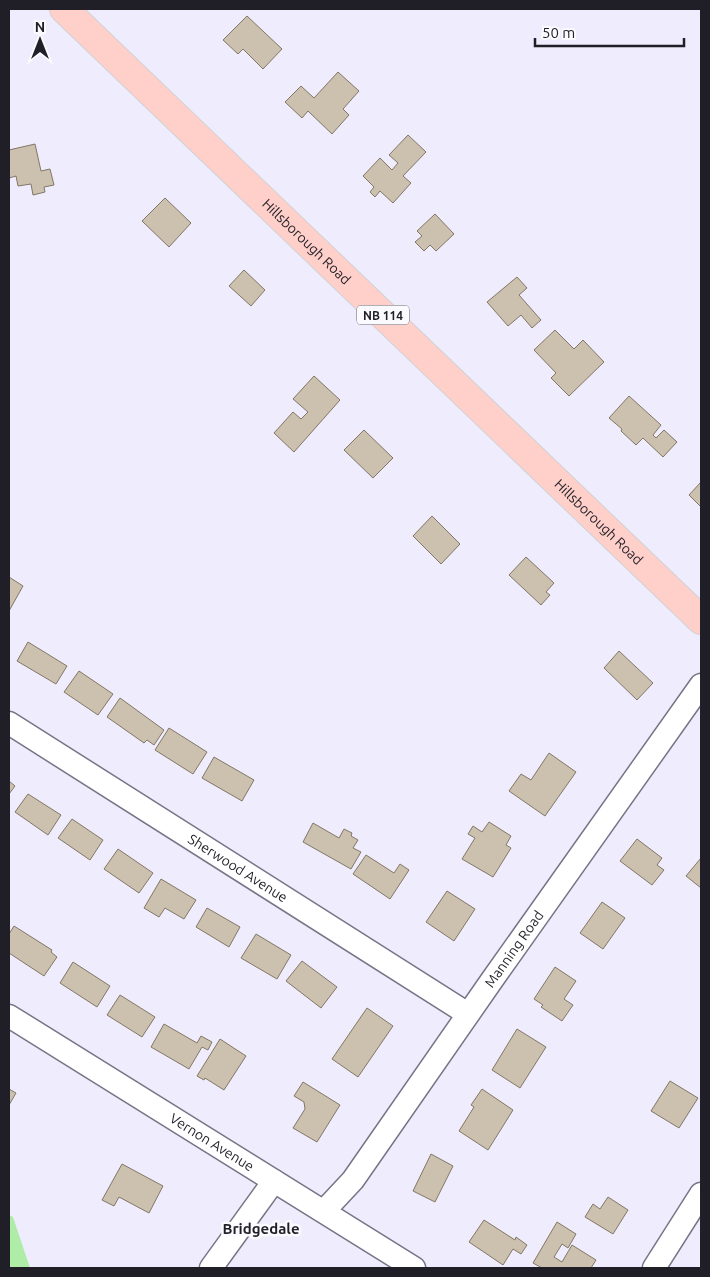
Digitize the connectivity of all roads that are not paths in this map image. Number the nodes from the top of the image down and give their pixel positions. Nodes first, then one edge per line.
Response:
1 (64, 9) edge
2 (701, 620) edge
3 (701, 685) edge
4 (9, 723) edge
5 (468, 1014) junction
6 (9, 1016) edge
7 (274, 1181) junction
8 (701, 1194) edge
9 (324, 1210) junction
10 (211, 1268) edge
11 (414, 1268) edge
12 (654, 1268) edge

1 - 2 main road, Hillsborough Road / NB 114
3 - 5 street, Manning Road
4 - 5 street, Sherwood Avenue
5 - 9 street, Manning Road
6 - 7 street, Vernon Avenue
7 - 9 street, Vernon Avenue
7 - 10 street
8 - 12 street
9 - 11 street, Vernon Avenue

